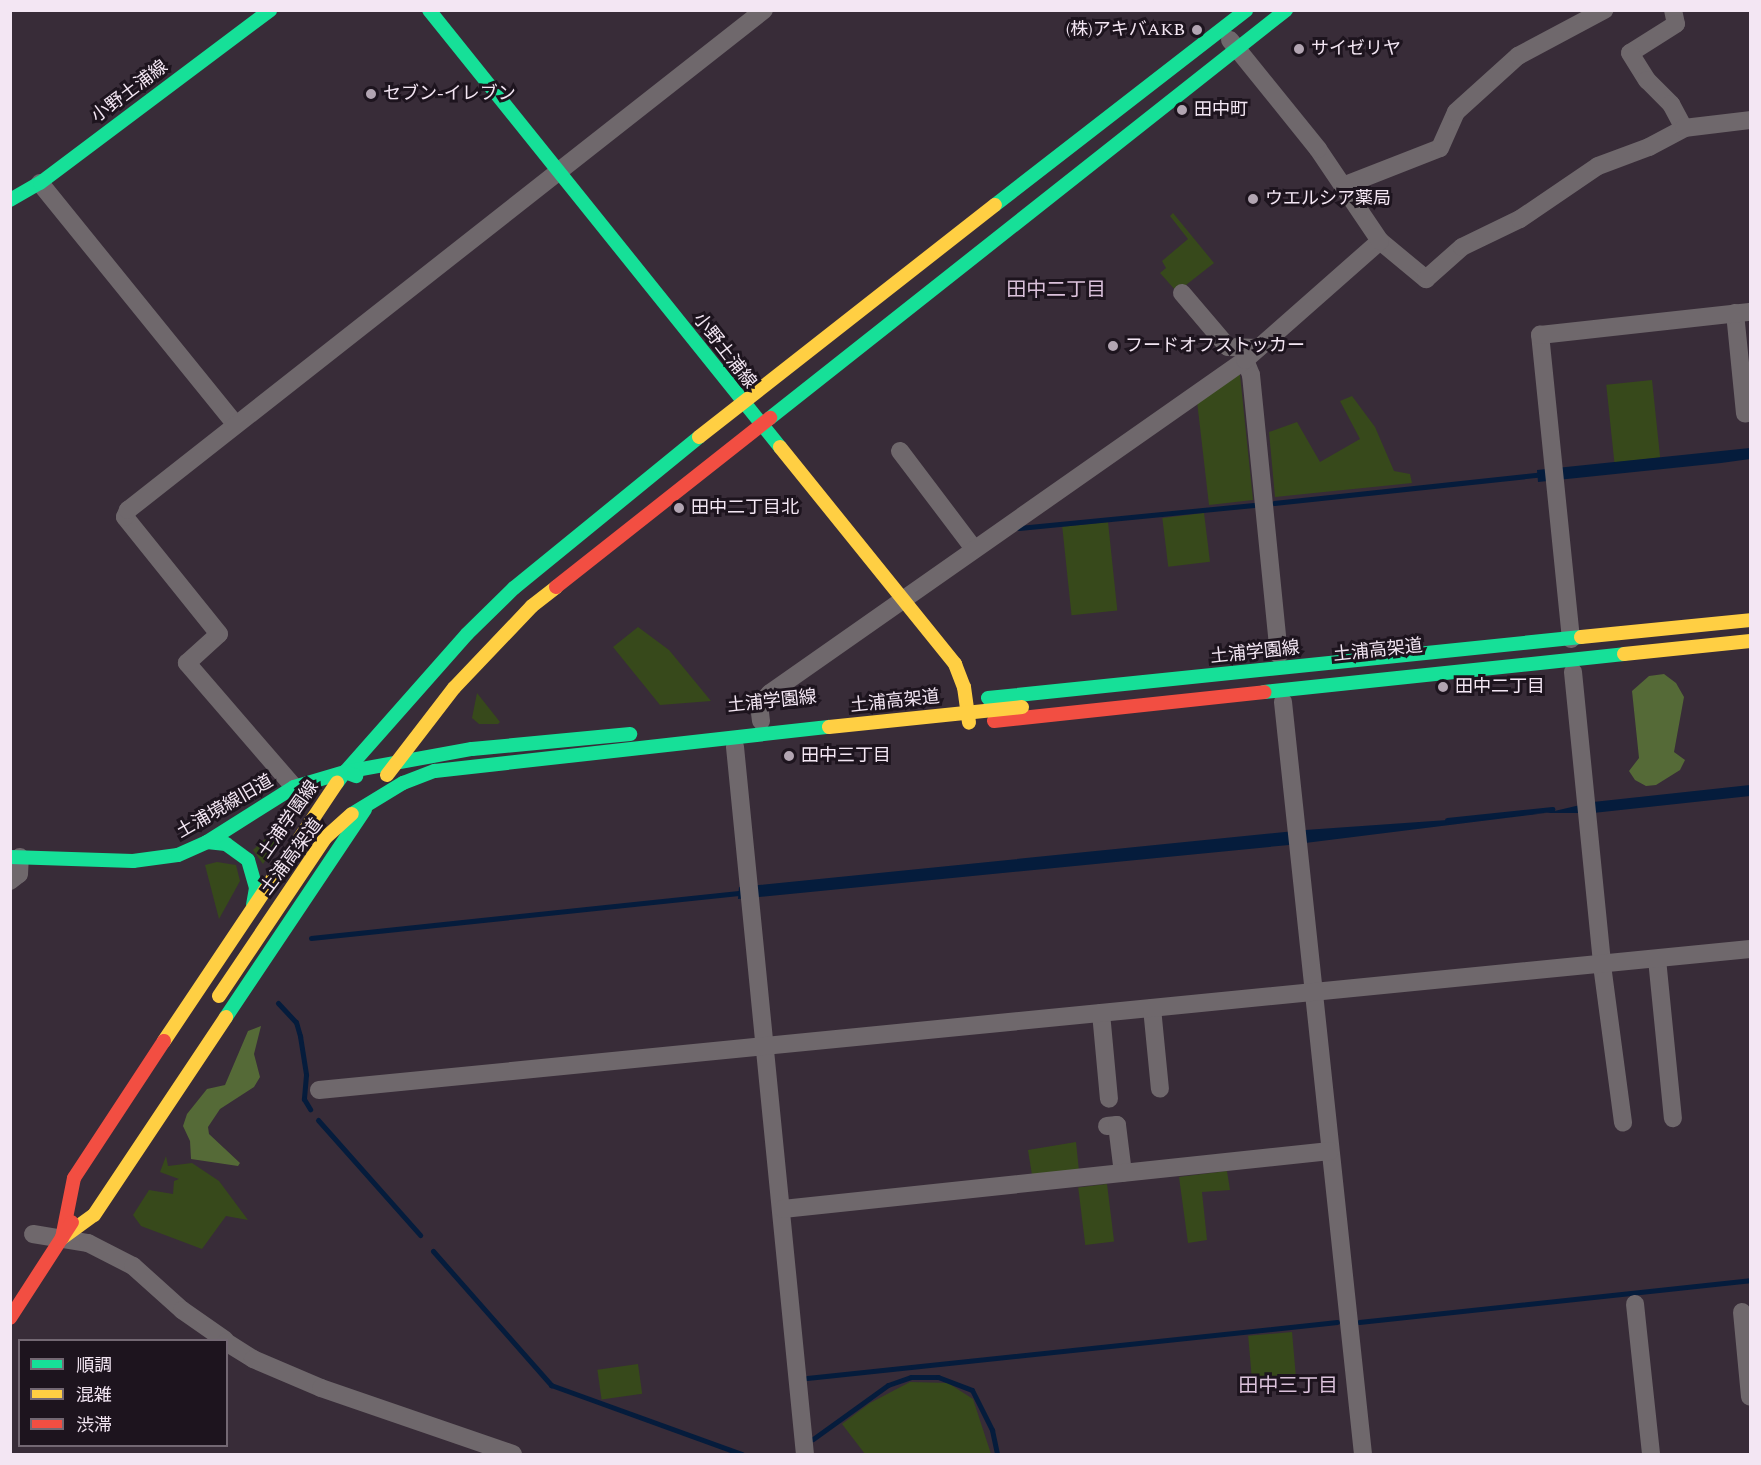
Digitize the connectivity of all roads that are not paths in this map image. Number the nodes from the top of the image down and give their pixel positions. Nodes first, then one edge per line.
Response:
1 (270, 10) edge
2 (429, 10) edge
3 (764, 10) edge
4 (1246, 10) edge
5 (1254, 10) edge
6 (1286, 10) edge
7 (1604, 10) edge
8 (1672, 10) edge
9 (1266, 26) junction
10 (1221, 30) junction
11 (1238, 49) junction
12 (1750, 120) edge
13 (1684, 129) junction
14 (560, 171) junction
15 (40, 183) junction
16 (1343, 186) junction
17 (10, 200) edge
18 (1380, 241) junction
19 (1182, 293) dead end
20 (1743, 312) edge
21 (1251, 354) junction
22 (742, 402) junction
23 (1745, 414) dead end
24 (236, 425) junction
25 (760, 426) junction
26 (900, 451) dead end
27 (974, 549) junction
28 (903, 598) junction
29 (1750, 620) edge
30 (1750, 630) edge
31 (1571, 639) junction
32 (1750, 641) edge
33 (1279, 655) dead end
34 (1573, 672) dead end
35 (967, 700) junction
36 (1283, 702) dead end
37 (761, 721) junction
38 (969, 723) junction
39 (735, 747) junction
40 (398, 761) junction
41 (345, 772) junction
42 (380, 786) junction
43 (294, 788) junction
44 (207, 842) junction
45 (15, 857) edge
46 (10, 881) edge
47 (253, 905) junction
48 (1750, 949) edge
49 (1657, 959) junction
50 (1602, 965) junction
51 (1312, 992) junction
52 (216, 1001) dead end
53 (1152, 1008) junction
54 (1101, 1013) junction
55 (764, 1045) junction
56 (1160, 1089) dead end
57 (319, 1090) dead end
58 (1109, 1099) dead end
59 (1673, 1118) dead end
60 (1623, 1124) dead end
61 (1107, 1126) dead end
62 (122, 1145) dead end
63 (1330, 1151) junction
64 (1123, 1173) junction
65 (783, 1209) junction
66 (33, 1234) dead end
67 (62, 1238) junction
68 (1635, 1304) dead end
69 (1742, 1312) dead end
70 (10, 1318) edge
71 (223, 1339) edge
72 (228, 1342) edge
73 (1750, 1397) edge
74 (805, 1454) edge
75 (513, 1455) edge
76 (1364, 1455) edge
77 (1651, 1455) edge

1 - 15 main road, 小野土浦線
2 - 14 main road, 小野土浦線
3 - 14 street
4 - 10 main road
5 - 9 street
6 - 9 main road, 土浦学園線
7 - 16 street
8 - 13 street
9 - 11 main road, 土浦学園線
10 - 11 street
10 - 22 main road
11 - 16 street
11 - 25 main road, 土浦学園線
12 - 13 street
13 - 18 street
14 - 22 main road, 小野土浦線
14 - 24 street
15 - 17 main road, 小野土浦線
15 - 24 street
16 - 18 street
18 - 21 street
19 - 21 street
20 - 23 street
20 - 31 street
21 - 27 street
21 - 33 street
22 - 25 main road, 小野土浦線
22 - 41 main road
24 - 43 street
25 - 28 main road, 小野土浦線
25 - 40 main road, 土浦学園線
26 - 27 street
27 - 28 street
28 - 35 main road, 小野土浦線
28 - 37 street
29 - 31 main road, 土浦学園線
30 - 52 main road, 土浦高架道, bridge
31 - 35 main road, 土浦学園線
32 - 38 main road
34 - 50 street
35 - 37 main road, 土浦学園線
35 - 38 main road, 小野土浦線
36 - 51 street
37 - 40 main road, 土浦学園線
38 - 39 main road
39 - 42 main road
39 - 55 street
40 - 41 main road, 土浦学園線
40 - 42 main road, 土浦学園線
41 - 42 main road
41 - 43 main road, 土浦境線旧道
41 - 47 main road, 土浦学園線
42 - 67 main road, 土浦学園線
43 - 44 main road, 土浦境線旧道
44 - 45 main road, 土浦境線旧道
44 - 47 main road
45 - 46 street
47 - 67 main road, 土浦学園線
48 - 49 street
49 - 50 street
49 - 59 street
50 - 51 street
50 - 60 street
51 - 53 street
51 - 63 street
53 - 54 street
53 - 56 street
54 - 55 street
54 - 58 street
55 - 57 street
55 - 65 street
61 - 64 street
62 - 67 main road
63 - 64 street
63 - 76 street
64 - 65 street
65 - 74 street
66 - 67 street
67 - 70 main road, 土浦学園線
67 - 71 street
68 - 77 street
69 - 73 street
72 - 75 street

